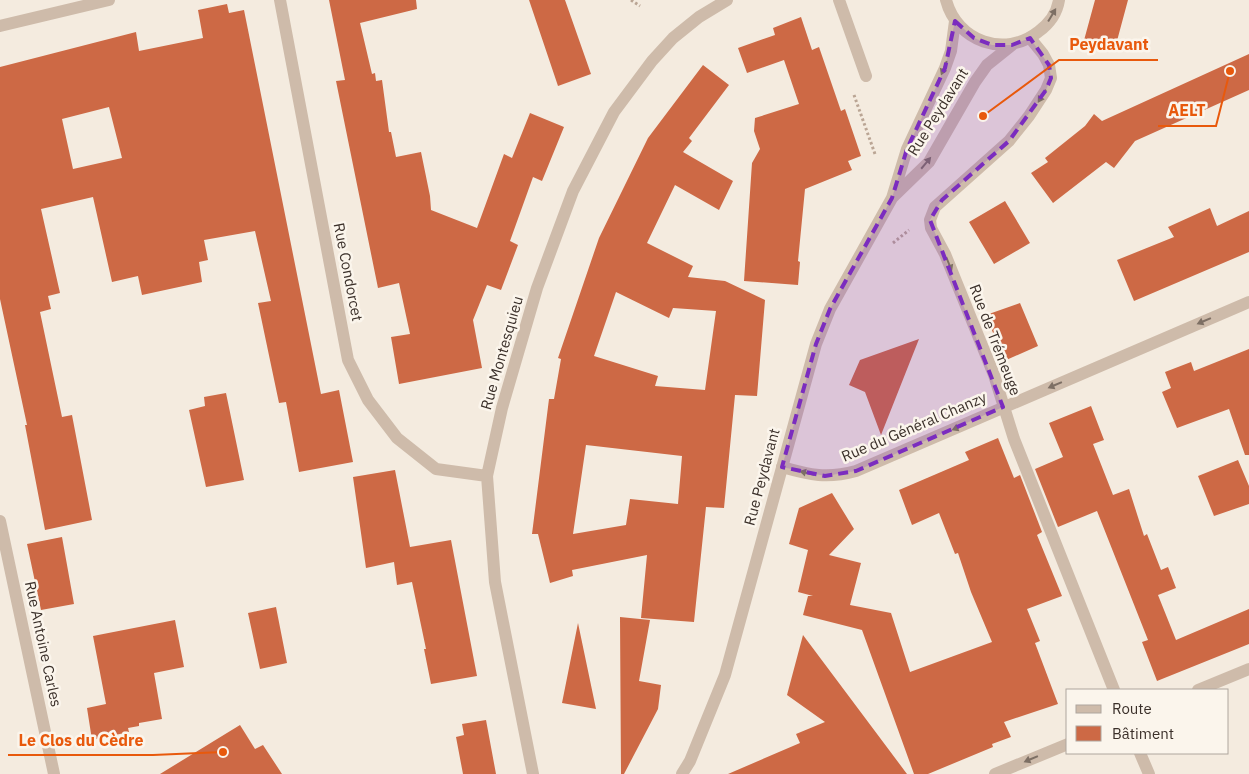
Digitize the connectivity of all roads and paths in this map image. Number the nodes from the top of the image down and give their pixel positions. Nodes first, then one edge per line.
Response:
1 (109, 0) edge
2 (280, 0) edge
3 (631, 0) edge
4 (727, 0) edge
5 (838, 0) edge
6 (946, 0) edge
7 (1059, 0) edge
8 (640, 6) dead end
9 (955, 21) junction
10 (0, 26) edge
11 (1030, 38) junction
12 (1012, 45) junction
13 (866, 76) dead end
14 (892, 198) junction
15 (1249, 302) edge
16 (1004, 407) junction
17 (782, 467) junction
18 (486, 476) junction
19 (0, 521) edge
20 (3, 552) edge
21 (1249, 669) edge
22 (1114, 689) edge
23 (1200, 689) edge
24 (1066, 745) edge
25 (1140, 754) edge
26 (54, 774) edge
27 (533, 774) edge
28 (682, 774) edge
29 (995, 774) edge
30 (1149, 774) edge

1 - 10 street
2 - 18 street, Rue Condorcet
3 - 8 path
4 - 18 street, Rue Montesquieu
5 - 13 street
6 - 9 street
11 -> 7 street
9 - 12 street
9 -> 14 street, Rue Peydavant
11 - 12 street
11 -> 16 street, Rue de Trémeuge
14 -> 12 street, Rue Peydavant
14 - 17 street, Rue Peydavant
15 -> 16 street, Rue du Général Chanzy
16 -> 17 street, Rue du Général Chanzy
16 - 22 street, Rue de Trémeuge
17 - 28 street, Rue Peydavant
18 - 27 street, Rue Montesquieu
19 - 20 street, Rue Antoine Carles
20 - 26 street, Rue Antoine Carles
21 - 23 street
24 -> 29 street
25 - 30 street

